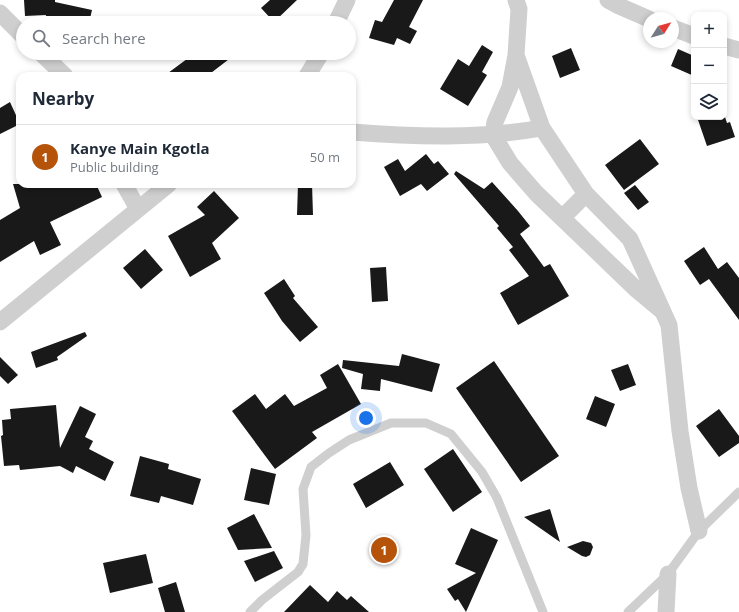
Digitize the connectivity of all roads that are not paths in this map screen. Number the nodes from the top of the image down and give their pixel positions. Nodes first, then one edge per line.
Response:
1 (347, 0) edge
2 (516, 0) edge
3 (608, 0) edge
4 (0, 13) edge
5 (339, 16) edge
6 (643, 16) edge
7 (16, 29) edge
8 (679, 30) edge
9 (691, 35) edge
10 (727, 47) edge
11 (739, 50) edge
12 (516, 55) junction
13 (48, 60) edge
14 (317, 60) edge
15 (61, 72) edge
16 (310, 72) edge
17 (542, 128) junction
18 (356, 132) edge
19 (493, 135) junction
20 (126, 188) edge
21 (164, 188) edge
22 (586, 194) junction
23 (138, 209) junction
24 (563, 217) junction
25 (664, 312) junction
26 (0, 322) edge
27 (739, 492) edge
28 (699, 531) junction
29 (668, 574) junction
30 (250, 612) edge
31 (543, 612) edge
32 (628, 612) edge
33 (666, 612) edge

1 - 5 street
2 - 12 street
3 - 6 street
4 - 7 street
8 - 9 street
10 - 11 street
12 - 17 street
12 - 19 street
13 - 15 street
14 - 16 street
17 - 19 street
17 - 22 street
18 - 19 street
19 - 24 street
20 - 23 street
21 - 23 street
22 - 24 street
22 - 25 street
23 - 26 street
24 - 25 street
25 - 28 street
27 - 28 lane
28 - 29 lane
29 - 32 lane
29 - 33 street
30 - 31 lane

